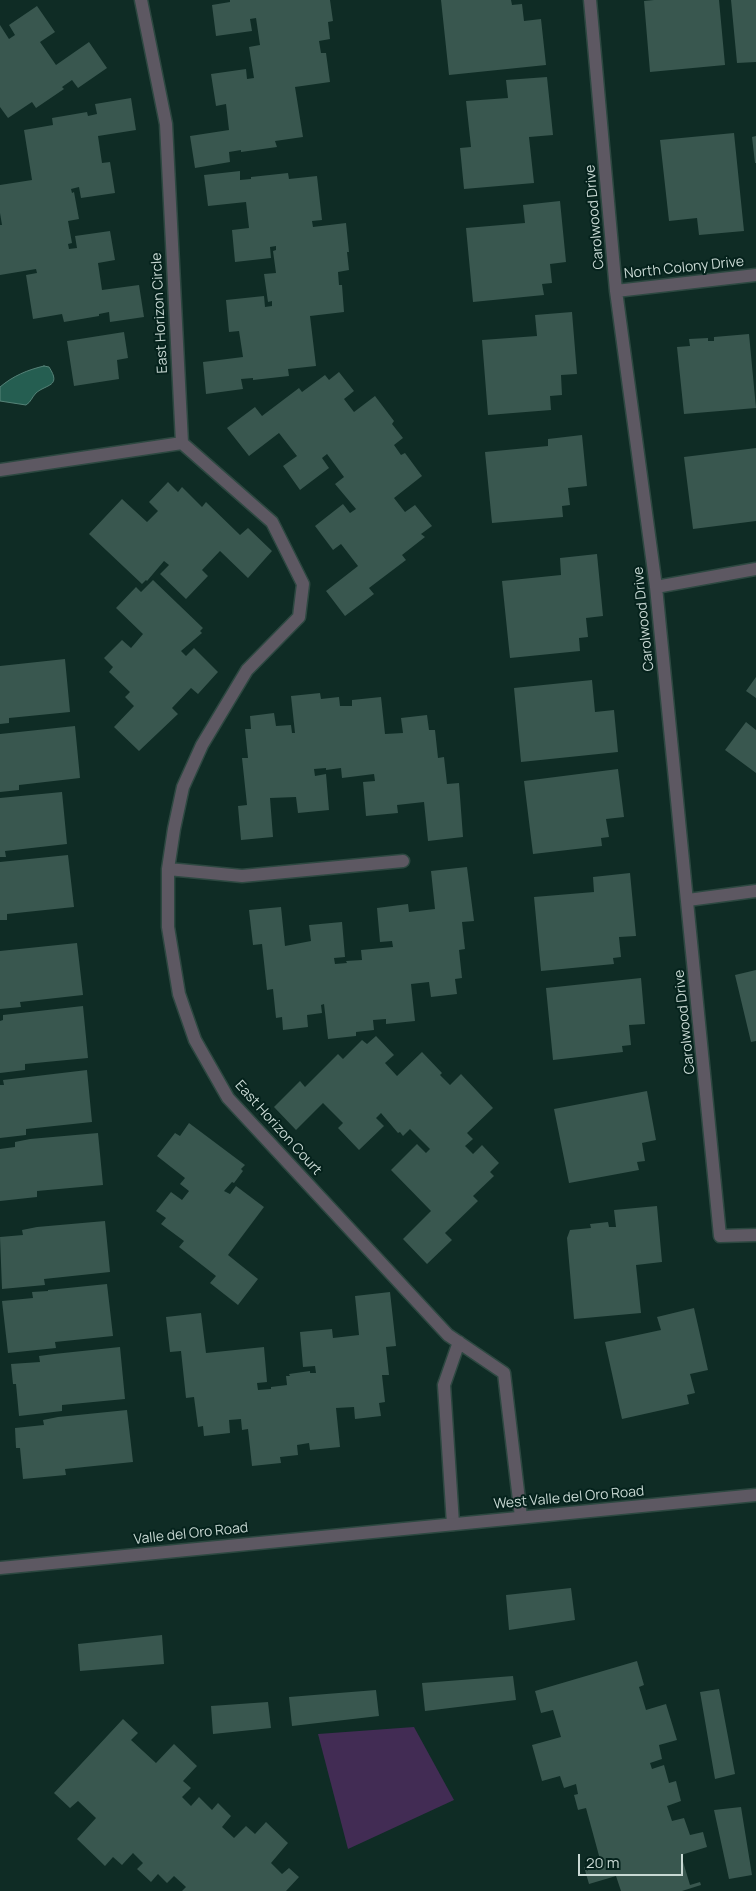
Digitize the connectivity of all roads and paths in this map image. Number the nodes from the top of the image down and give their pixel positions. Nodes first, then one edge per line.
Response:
1 (141, 0) edge
2 (590, 0) edge
3 (756, 275) edge
4 (616, 290) junction
5 (182, 443) junction
6 (0, 470) edge
7 (756, 569) edge
8 (656, 587) junction
9 (403, 861) dead end
10 (168, 869) junction
11 (756, 891) edge
12 (688, 900) junction
13 (756, 1235) edge
14 (459, 1342) junction
15 (756, 1495) edge
16 (521, 1517) junction
17 (453, 1524) junction
18 (386, 1531) joint
19 (0, 1568) edge

1 - 5 street, East Horizon Circle
2 - 4 street, Carolwood Drive
3 - 4 street, North Colony Drive
4 - 8 street, Carolwood Drive
5 - 6 street
5 - 10 street, East Horizon Court
7 - 8 street
8 - 12 street, Carolwood Drive
9 - 10 street
10 - 14 street, East Horizon Court
11 - 12 street
12 - 13 street, Carolwood Drive
14 - 16 street, East Horizon Court
14 - 17 street
15 - 16 street, West Valle del Oro Road
16 - 17 street, West Valle del Oro Road
17 - 18 street, West Valle del Oro Road
18 - 19 street, Valle del Oro Road

